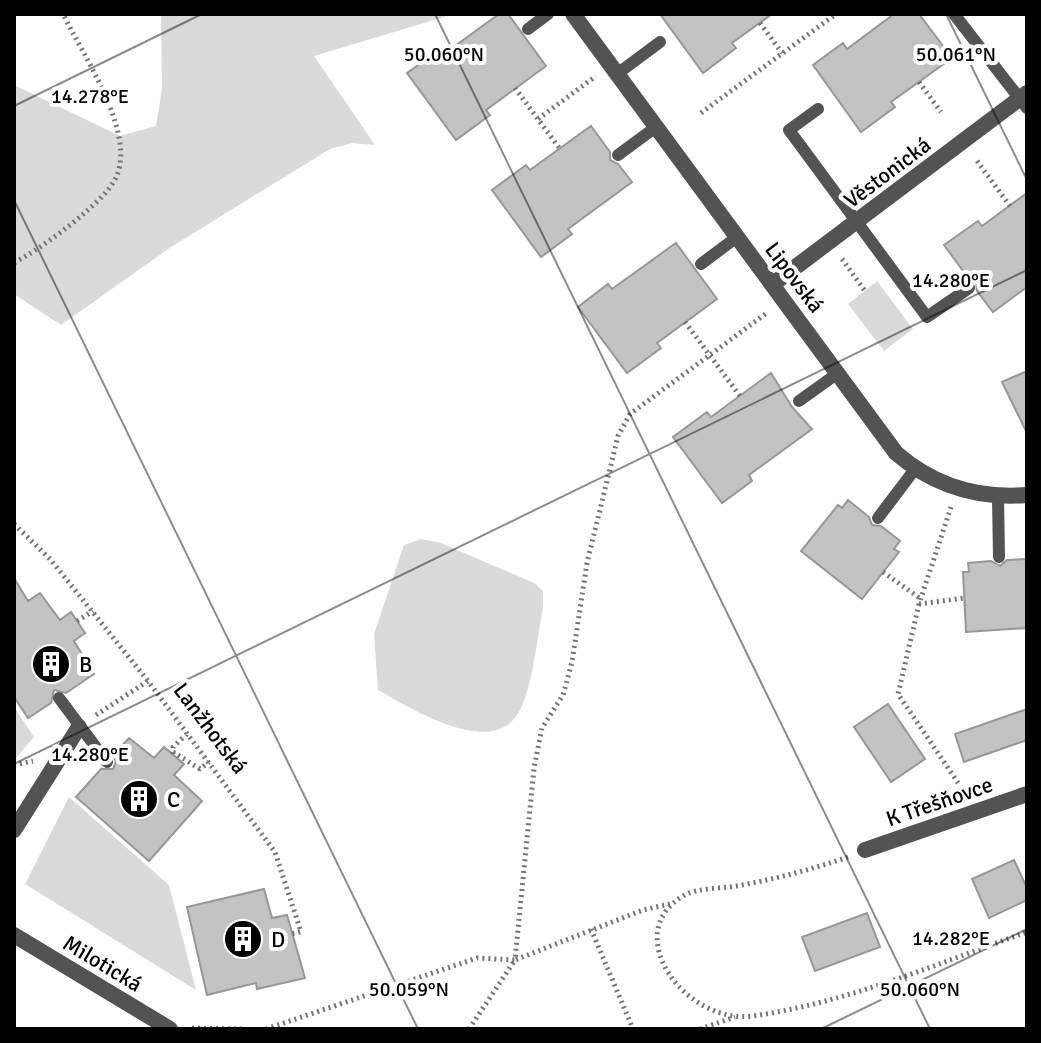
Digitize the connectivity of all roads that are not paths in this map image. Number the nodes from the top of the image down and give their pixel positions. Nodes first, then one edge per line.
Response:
1 (548, 14) edge
2 (573, 14) edge
3 (954, 14) edge
4 (528, 29) dead end
5 (660, 42) dead end
6 (617, 74) junction
7 (1025, 100) edge
8 (818, 109) dead end
9 (656, 127) junction
10 (618, 155) dead end
11 (857, 223) junction
12 (737, 237) junction
13 (701, 264) dead end
14 (773, 284) junction
15 (969, 288) dead end
16 (838, 373) junction
17 (799, 401) dead end
18 (915, 469) junction
19 (1027, 495) edge
20 (998, 497) junction
21 (878, 518) dead end
22 (999, 557) dead end
23 (59, 698) dead end
24 (79, 727) junction
25 (107, 762) dead end
26 (1027, 794) edge
27 (14, 830) edge
28 (865, 850) road end
29 (14, 935) edge
30 (170, 1029) edge

1 - 4 lane
2 - 6 street, Lipovská
3 - 7 lane
5 - 6 lane
6 - 9 street, Lipovská
7 - 11 street, Věstonická
8 - 11 lane
9 - 10 lane
9 - 12 street, Lipovská
11 - 14 street, Věstonická
11 - 15 lane
12 - 13 lane
12 - 14 street, Lipovská
14 - 16 street, Lipovská
16 - 17 lane
16 - 18 street, Lipovská
18 - 20 street, Lipovská
18 - 21 lane
19 - 20 street, Lipovská
20 - 22 lane
23 - 24 lane
24 - 25 lane
24 - 27 street
26 - 28 street, K Třešňovce
29 - 30 street, Milotická

